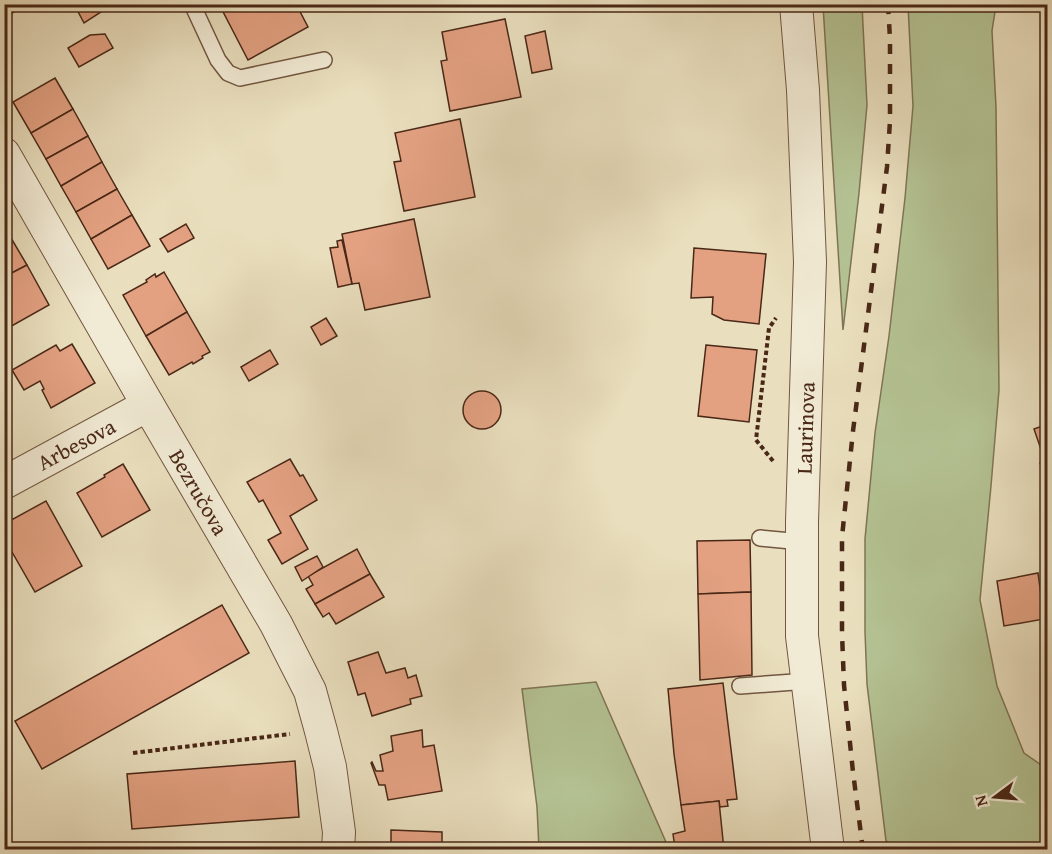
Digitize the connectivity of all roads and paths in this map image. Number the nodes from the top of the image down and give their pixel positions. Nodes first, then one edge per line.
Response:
1 (192, 4) edge
2 (796, 4) edge
3 (324, 60) dead end
4 (4, 154) edge
5 (148, 405) junction
6 (4, 483) edge
7 (760, 538) dead end
8 (802, 542) junction
9 (808, 681) junction
10 (740, 686) dead end
11 (321, 731) junction
12 (133, 753) dead end
13 (338, 849) edge
14 (828, 849) edge

1 - 3 lane
2 - 8 street, Laurinova
4 - 5 street, Bezručova
5 - 6 street, Arbesova
5 - 11 street, Bezručova
7 - 8 lane
8 - 9 street, Laurinova
9 - 10 lane
9 - 14 street, Laurinova
11 - 12 path
11 - 13 street, Bezručova

